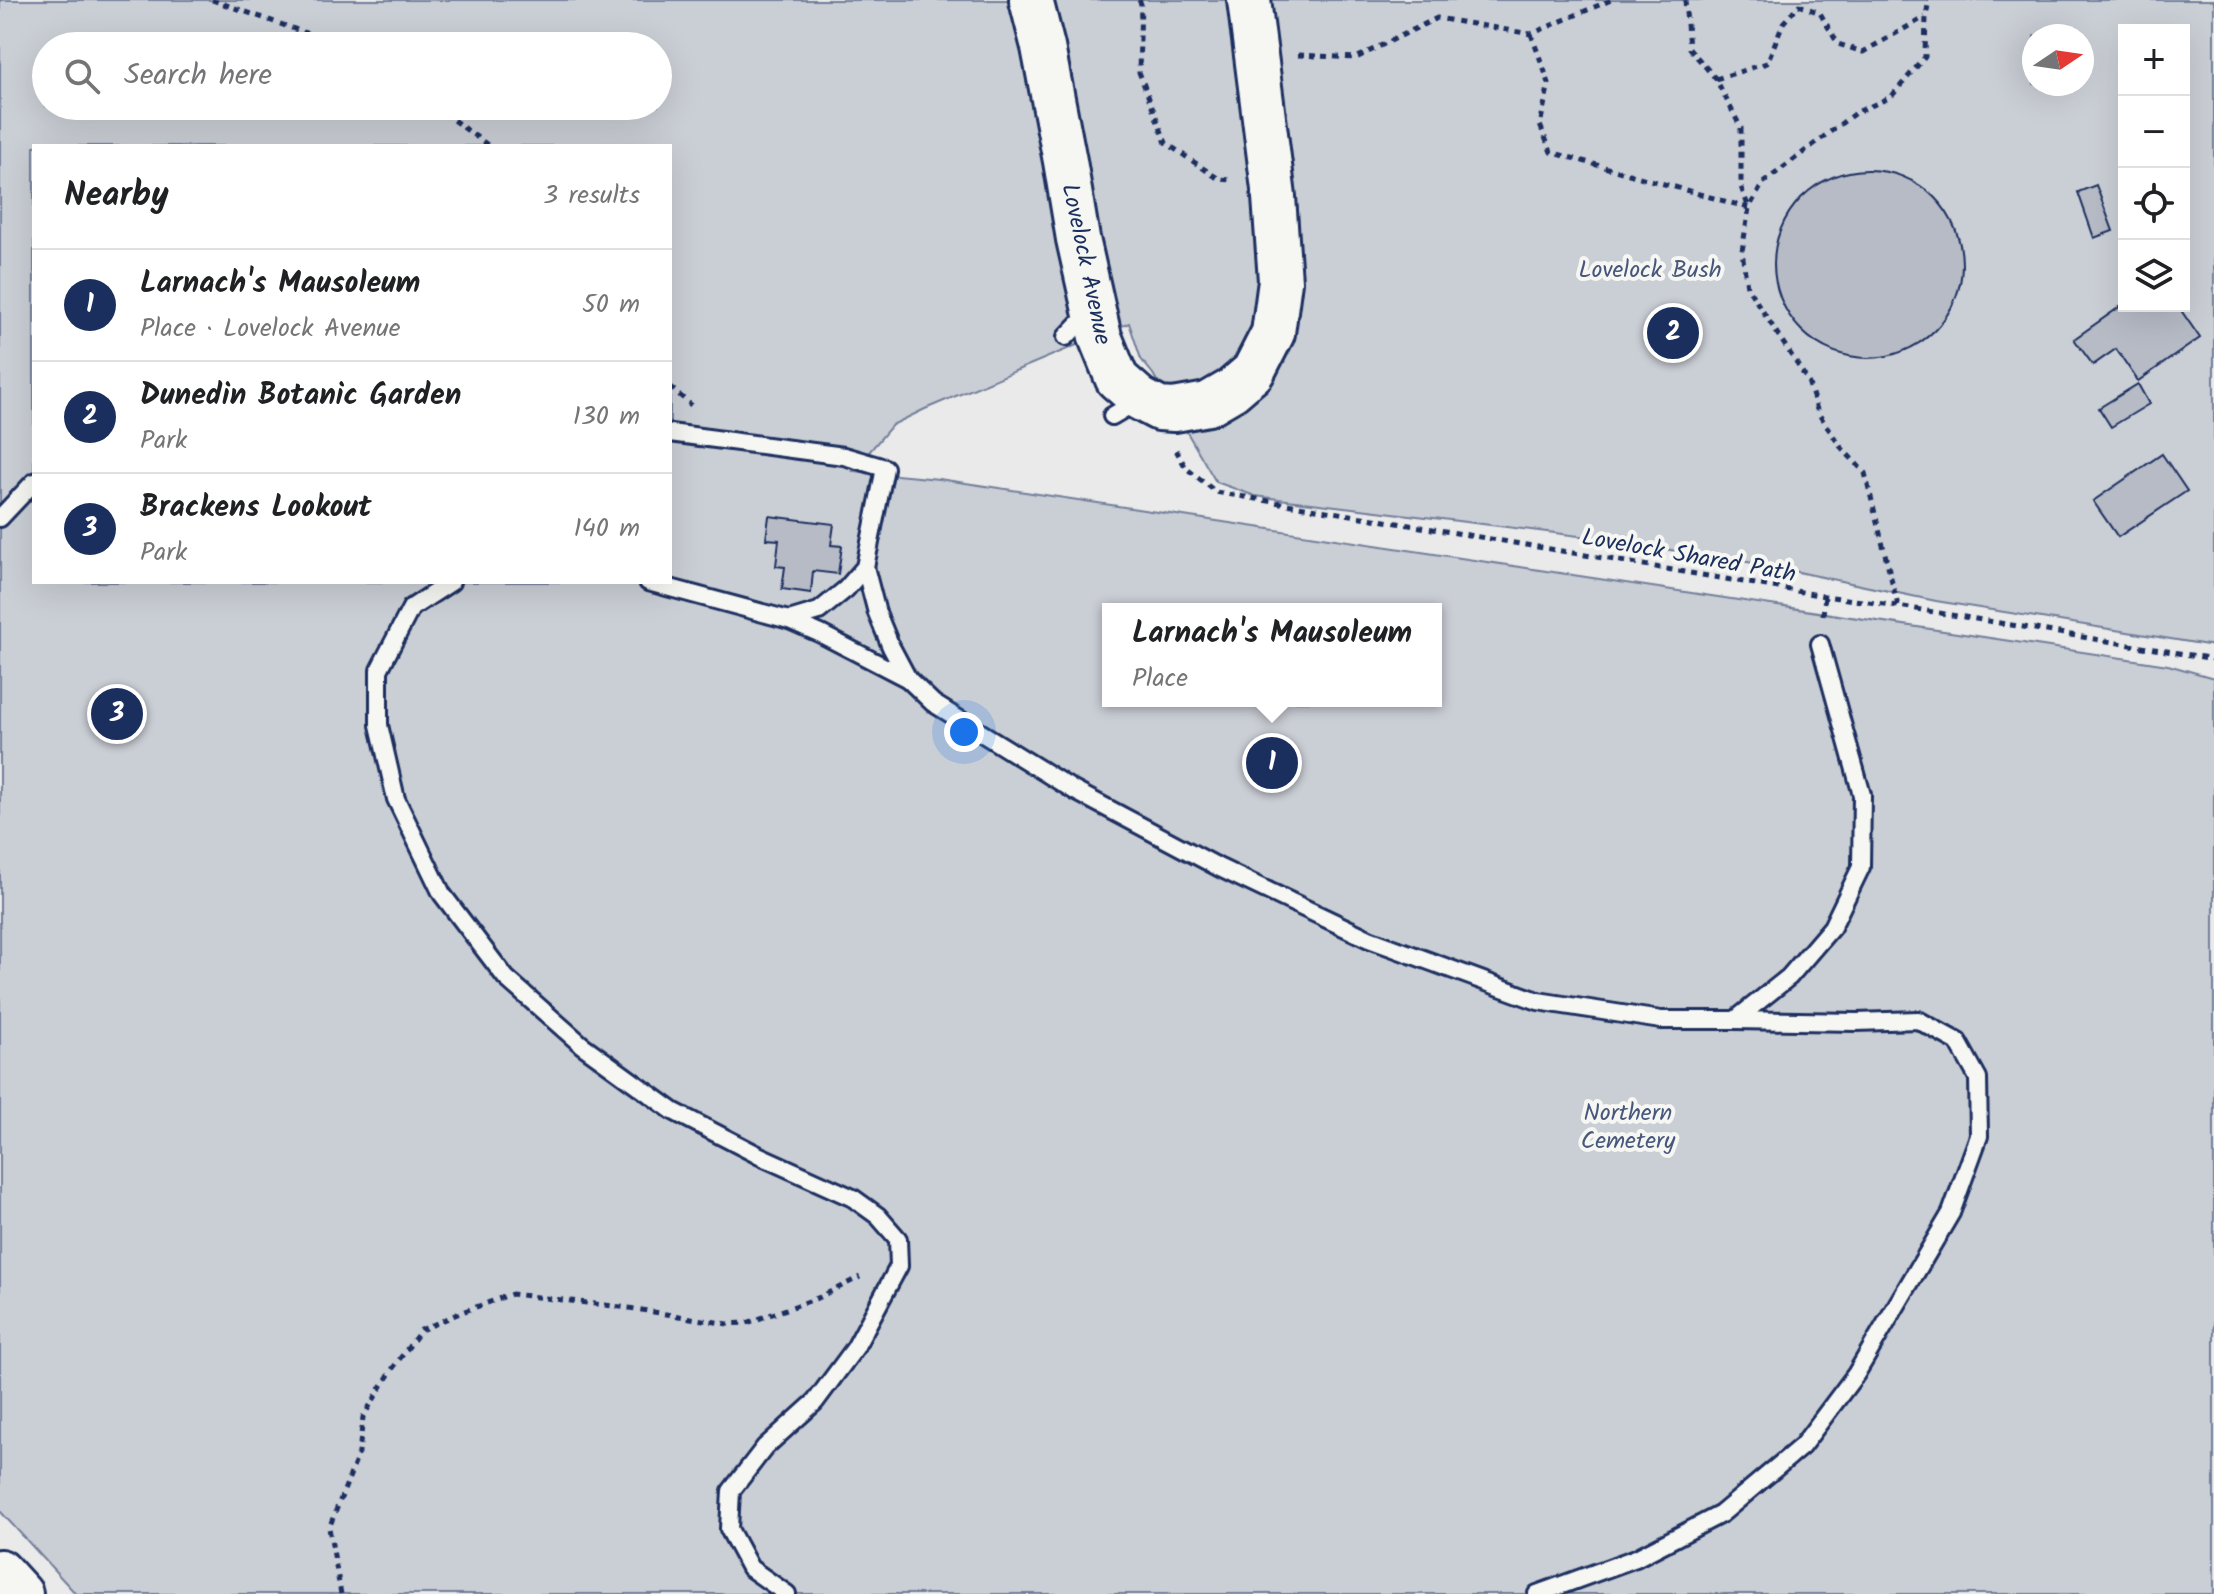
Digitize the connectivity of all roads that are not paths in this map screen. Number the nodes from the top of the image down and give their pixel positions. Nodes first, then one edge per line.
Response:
1 (1031, 0) edge
2 (1249, 0) edge
3 (672, 433) edge
4 (32, 484) edge
5 (0, 518) edge
6 (865, 567) junction
7 (448, 584) edge
8 (655, 584) edge
9 (789, 620) junction
10 (1820, 644) dead end
11 (908, 679) junction
12 (1735, 1020) junction
13 (0, 1571) edge
14 (21, 1594) edge
15 (787, 1594) edge
16 (1537, 1594) edge

1 - 2 street, Lovelock Avenue
3 - 6 lane
4 - 5 lane
6 - 9 lane
6 - 11 lane
7 - 15 lane
8 - 9 lane
9 - 11 lane
10 - 12 lane
11 - 12 lane
12 - 16 lane
13 - 14 street

